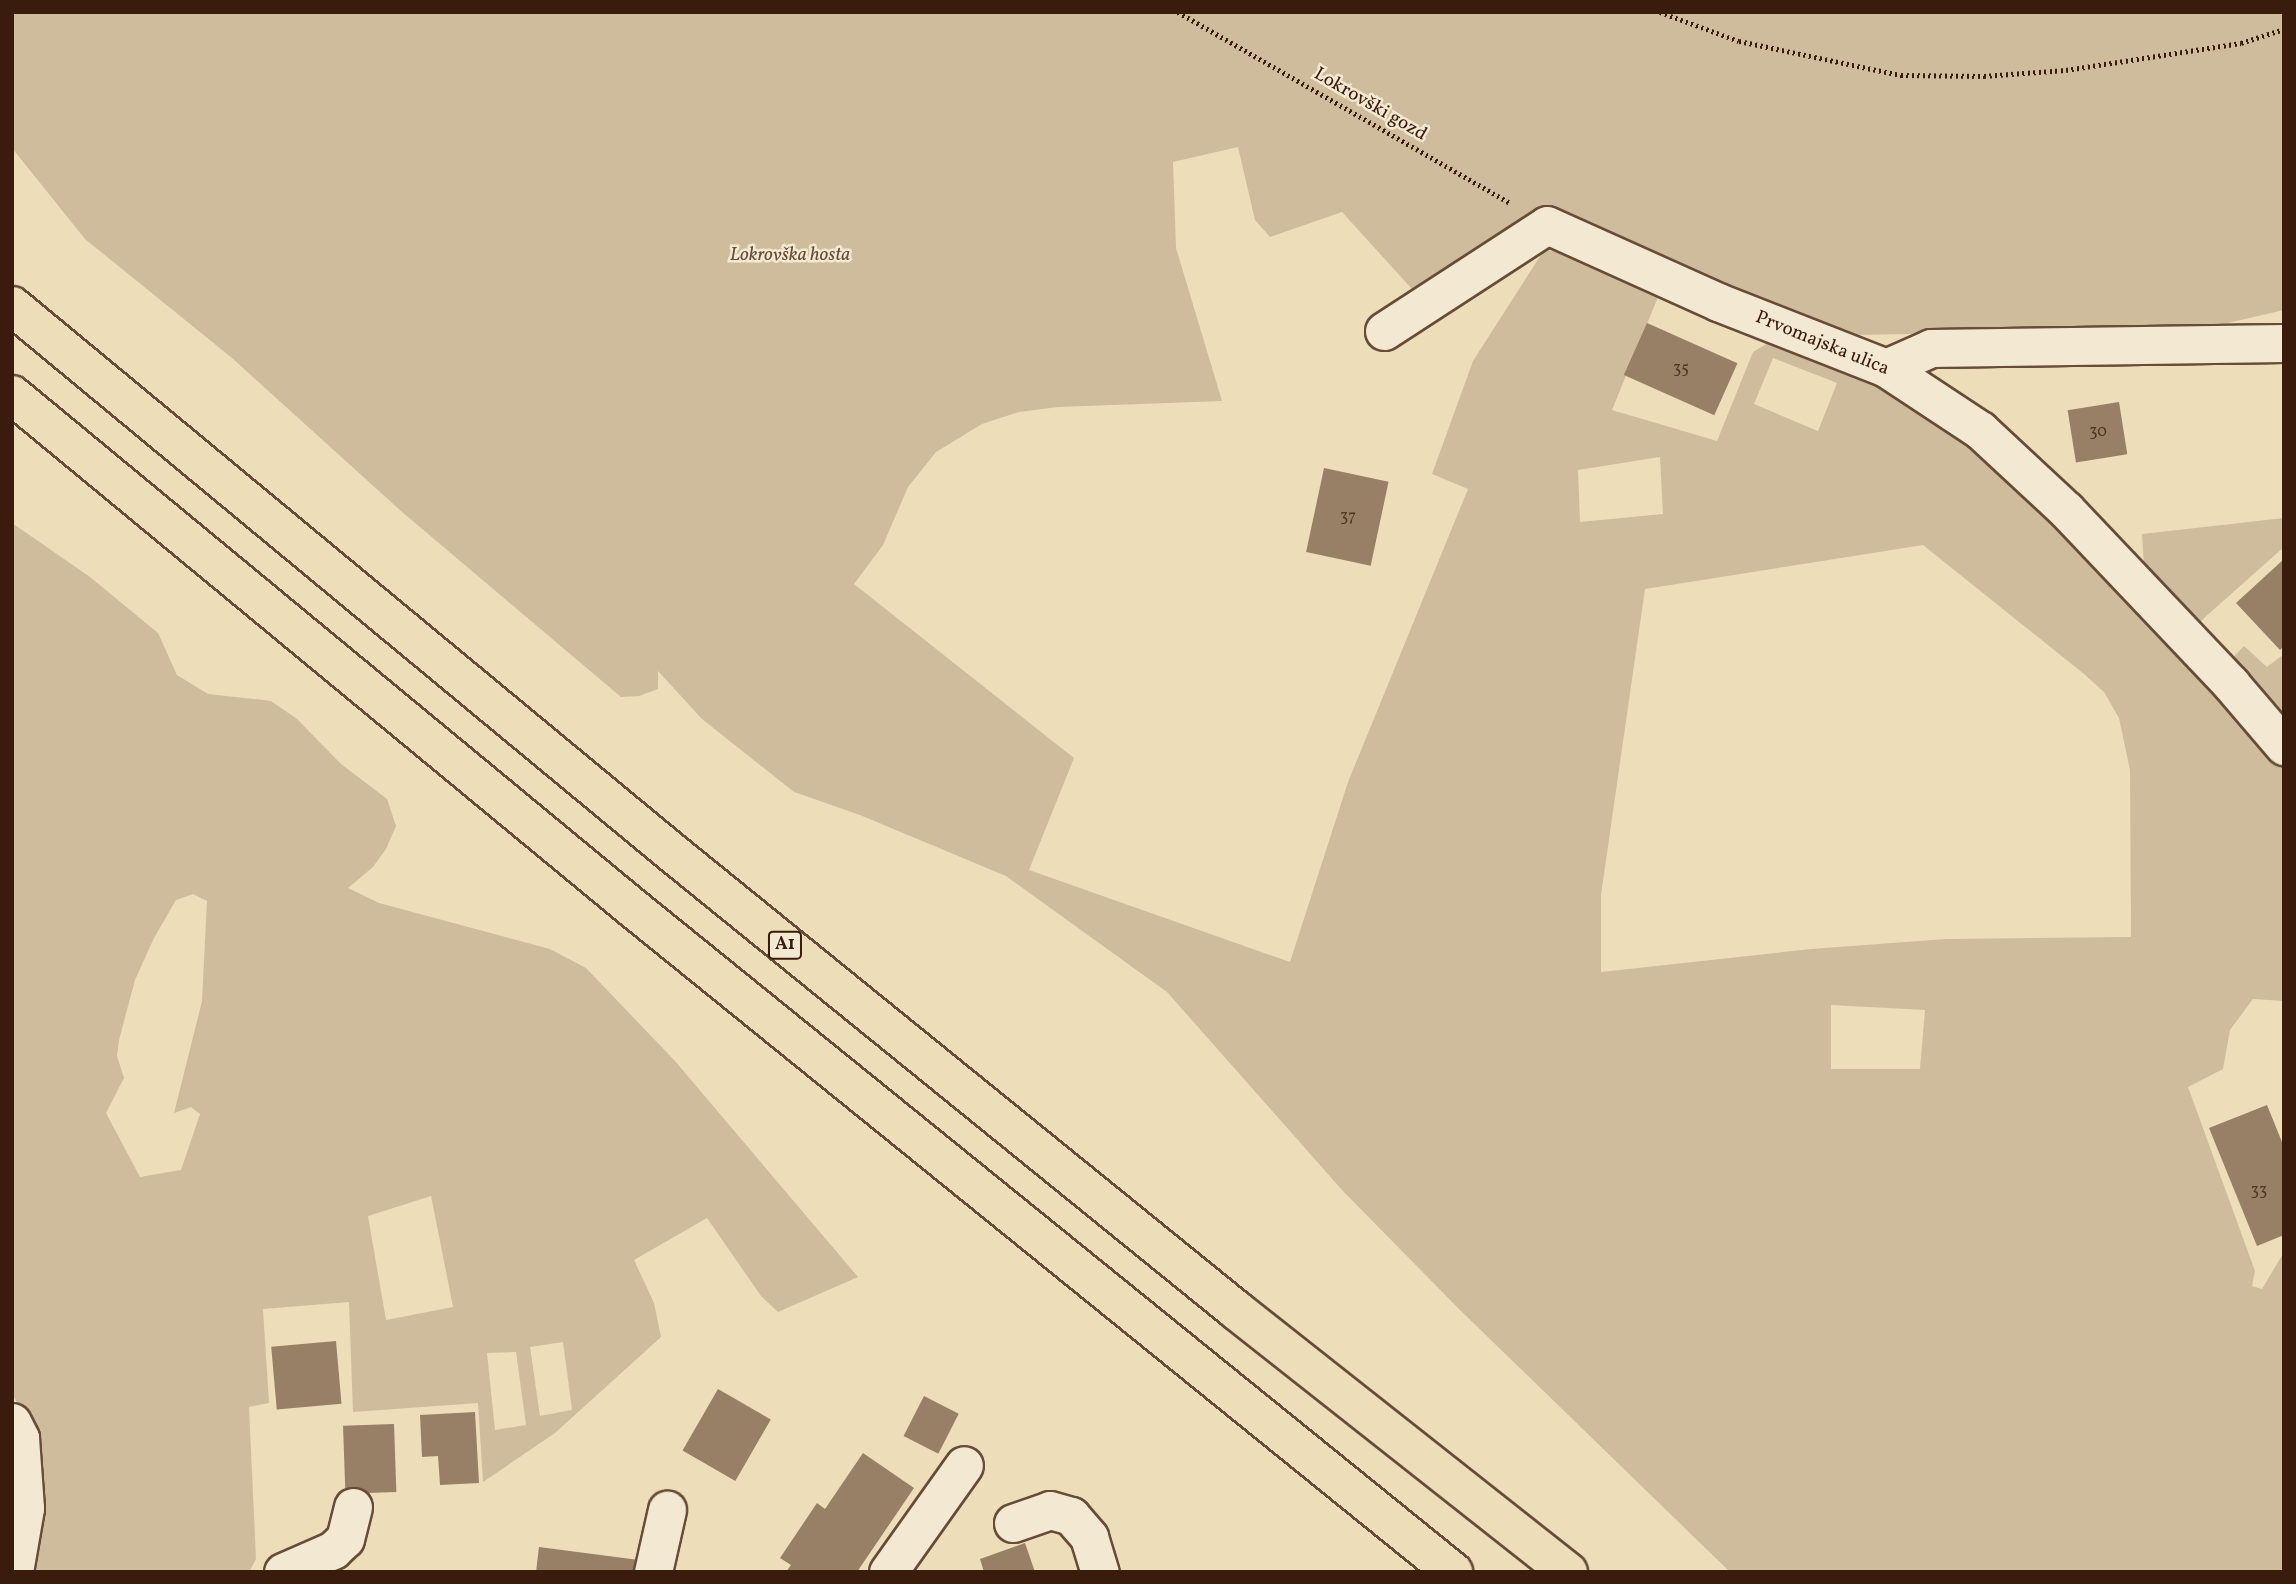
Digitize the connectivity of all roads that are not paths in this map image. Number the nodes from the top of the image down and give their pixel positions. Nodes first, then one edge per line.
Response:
1 (12, 306) edge
2 (1384, 331) dead end
3 (2284, 343) edge
4 (1886, 368) junction
5 (12, 395) edge
6 (2284, 746) edge
7 (12, 1422) edge
8 (964, 1465) dead end
9 (353, 1507) dead end
10 (667, 1510) dead end
11 (1013, 1523) dead end
12 (14, 1572) edge
13 (283, 1572) edge
14 (653, 1572) edge
15 (888, 1572) edge
16 (1100, 1572) edge
17 (1454, 1572) edge
18 (1568, 1572) edge

1 - 18 highway, A1
2 - 4 street, Prvomajska ulica
3 - 4 street
4 - 6 street, Prvomajska ulica
5 - 17 highway
7 - 12 street
8 - 15 street
9 - 13 street
10 - 14 street
11 - 16 street

